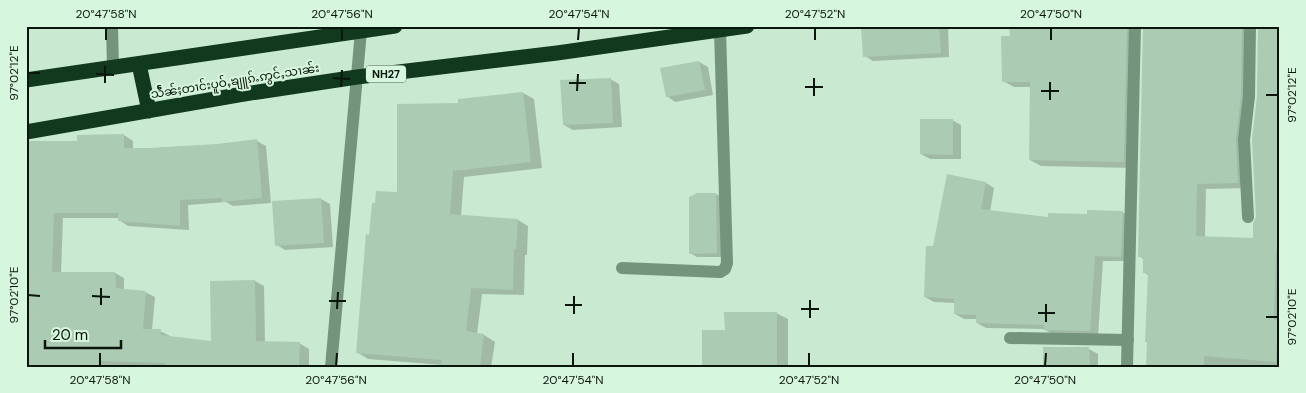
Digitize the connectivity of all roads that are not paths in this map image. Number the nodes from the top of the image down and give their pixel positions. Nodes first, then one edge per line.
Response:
1 (112, 26) edge
2 (394, 26) edge
3 (747, 26) edge
4 (1135, 26) edge
5 (1250, 26) edge
6 (720, 30) junction
7 (361, 31) junction
8 (139, 64) junction
9 (113, 68) junction
10 (358, 77) junction
11 (26, 80) edge
12 (149, 111) junction
13 (26, 132) edge
14 (1248, 217) dead end
15 (622, 268) dead end
16 (1010, 338) dead end
17 (1128, 340) junction
18 (331, 367) edge
19 (1127, 367) edge

1 - 9 street
2 - 7 highway
3 - 6 highway, သဵႅၼ်ႈတၢင်းပူဝ်ႇၶျူၵ်ႉဢွင်ႇသၢၼ်း / NH27
4 - 17 street
5 - 14 street
6 - 10 highway, သဵႅၼ်ႈတၢင်းပူဝ်ႇၶျူၵ်ႉဢွင်ႇသၢၼ်း / NH27
6 - 15 street
7 - 8 highway
7 - 10 street
8 - 9 highway
8 - 12 highway
9 - 11 highway
10 - 12 highway, သဵႅၼ်ႈတၢင်းပူဝ်ႇၶျူၵ်ႉဢွင်ႇသၢၼ်း / NH27
10 - 18 street
12 - 13 highway, သဵႅၼ်ႈတၢင်းပူဝ်ႇၶျူၵ်ႉဢွင်ႇသၢၼ်း / NH27
16 - 17 street
17 - 19 street

